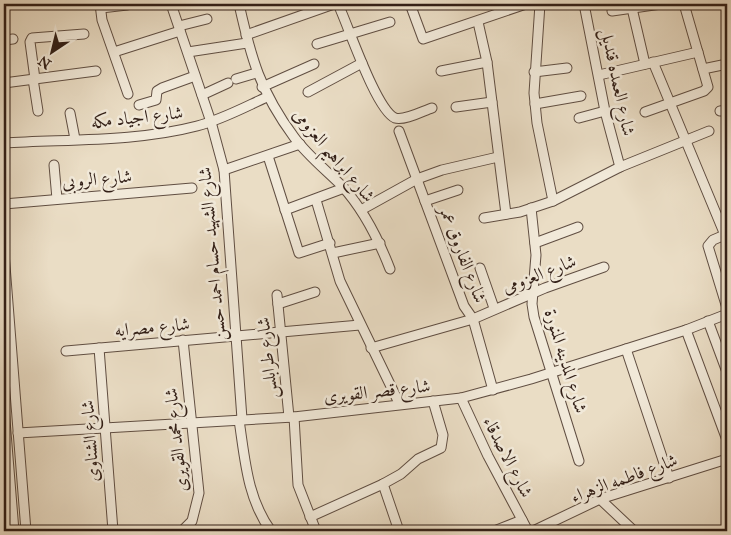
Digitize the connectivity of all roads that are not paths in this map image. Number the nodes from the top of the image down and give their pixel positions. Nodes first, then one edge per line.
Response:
1 (171, 4) edge
2 (239, 4) edge
3 (334, 4) edge
4 (338, 4) edge
5 (410, 4) edge
6 (526, 4) edge
7 (540, 4) edge
8 (584, 4) edge
9 (660, 4) edge
10 (684, 4) edge
11 (127, 5) dead end
12 (100, 6) edge
13 (632, 6) edge
14 (612, 11) dead end
15 (207, 19) dead end
16 (390, 22) dead end
17 (478, 22) junction
18 (180, 29) junction
19 (84, 34) dead end
20 (352, 34) junction
21 (247, 39) junction
22 (317, 44) dead end
23 (114, 52) junction
24 (188, 52) junction
25 (698, 52) junction
26 (487, 62) junction
27 (362, 63) junction
28 (649, 63) junction
29 (314, 64) dead end
30 (727, 64) edge
31 (567, 68) dead end
32 (702, 69) junction
33 (96, 71) dead end
34 (441, 71) dead end
35 (534, 72) junction
36 (256, 73) junction
37 (195, 76) junction
38 (599, 76) junction
39 (34, 79) junction
40 (4, 83) edge
41 (262, 87) junction
42 (308, 92) dead end
43 (128, 94) dead end
44 (202, 96) junction
45 (581, 96) dead end
46 (267, 97) junction
47 (492, 102) junction
48 (670, 103) junction
49 (535, 104) junction
50 (139, 105) dead end
51 (456, 107) dead end
52 (432, 108) dead end
53 (38, 111) dead end
54 (605, 111) junction
55 (645, 112) dead end
56 (70, 113) dead end
57 (579, 118) dead end
58 (211, 122) junction
59 (400, 131) dead end
60 (709, 131) dead end
61 (75, 139) junction
62 (685, 141) junction
63 (4, 143) edge
64 (300, 144) junction
65 (268, 156) junction
66 (498, 157) junction
67 (54, 165) dead end
68 (620, 167) junction
69 (224, 170) junction
70 (417, 179) junction
71 (192, 188) dead end
72 (344, 188) junction
73 (458, 190) dead end
74 (57, 199) junction
75 (316, 200) junction
76 (425, 201) junction
77 (553, 201) junction
78 (4, 204) edge
79 (530, 208) junction
80 (285, 210) junction
81 (361, 210) junction
82 (506, 214) junction
83 (484, 218) dead end
84 (578, 227) dead end
85 (726, 234) edge
86 (330, 243) junction
87 (535, 243) junction
88 (380, 244) junction
89 (4, 253) edge
90 (333, 253) junction
91 (604, 267) dead end
92 (480, 268) dead end
93 (390, 269) dead end
94 (315, 292) dead end
95 (532, 294) junction
96 (494, 308) junction
97 (727, 308) edge
98 (727, 314) edge
99 (473, 319) junction
100 (708, 321) junction
101 (360, 325) junction
102 (686, 330) junction
103 (281, 334) junction
104 (236, 336) junction
105 (183, 340) junction
106 (99, 348) junction
107 (371, 348) junction
108 (626, 349) junction
109 (66, 351) dead end
110 (552, 372) junction
111 (727, 372) edge
112 (493, 390) junction
113 (461, 398) junction
114 (433, 401) junction
115 (399, 403) junction
116 (4, 408) edge
117 (291, 417) junction
118 (240, 419) junction
119 (4, 420) edge
120 (190, 422) junction
121 (105, 427) junction
122 (18, 433) junction
123 (727, 440) edge
124 (727, 459) edge
125 (579, 461) dead end
126 (669, 478) junction
127 (382, 484) junction
128 (7, 495) edge
129 (600, 499) junction
130 (310, 517) junction
131 (522, 520) junction
132 (192, 521) junction
133 (4, 524) edge
134 (14, 527) edge
135 (630, 530) edge
136 (26, 531) edge
137 (113, 531) edge
138 (182, 531) edge
139 (196, 531) edge
140 (271, 531) edge
141 (316, 531) edge
142 (399, 531) edge
143 (494, 531) edge
144 (528, 531) edge
145 (533, 531) edge

1 - 18 street, شارع الشهيد حسام احمد حسن
2 - 21 street, شارع ابراهيم العزومى
3 - 21 street
4 - 20 street
5 - 17 street
6 - 17 street
7 - 35 street
8 - 38 street, شارع العمده قنديل
9 - 13 street
10 - 25 street
11 - 12 street
12 - 23 street
13 - 14 street
13 - 28 street
15 - 18 street
16 - 20 street
17 - 26 street
18 - 23 street
18 - 24 street, شارع الشهيد حسام احمد حسن
19 - 39 street
20 - 22 street
20 - 27 street
21 - 24 street
21 - 36 street, شارع ابراهيم العزومى
23 - 43 street
24 - 37 street, شارع الشهيد حسام احمد حسن
25 - 28 street
25 - 32 street
26 - 34 street
26 - 47 street
27 - 42 street
27 - 52 street
28 - 38 street
28 - 48 street
29 - 41 street
30 - 32 street
31 - 35 street
32 - 48 street
33 - 39 street
35 - 49 street
36 - 41 street, شارع ابراهيم العزومى
36 - 44 street
37 - 44 street, شارع الشهيد حسام احمد حسن
37 - 50 street
38 - 54 street, شارع العمده قنديل
39 - 40 street
39 - 53 street
41 - 46 street, شارع ابراهيم العزومى
44 - 58 street, شارع الشهيد حسام احمد حسن
45 - 49 street
46 - 58 street, شارع اجياد مكه
46 - 64 street, شارع ابراهيم العزومى
47 - 51 street
47 - 66 street
48 - 55 street
48 - 62 street
49 - 77 street
54 - 57 street
54 - 68 street, شارع العمده قنديل
56 - 61 street
58 - 61 street, شارع اجياد مكه
58 - 69 street, شارع الشهيد حسام احمد حسن
59 - 70 street, شارع الفاروق عمر
60 - 62 street
61 - 63 street, شارع اجياد مكه
62 - 68 street
62 - 85 street
64 - 65 street
64 - 72 street, شارع ابراهيم العزومى
65 - 69 street
65 - 80 street
66 - 70 street
66 - 82 street
67 - 74 street
68 - 77 street
69 - 104 street, شارع الشهيد حسام احمد حسن
70 - 76 street, شارع الفاروق عمر
70 - 81 street
71 - 74 street, شارع الروبى
72 - 75 street
72 - 81 street, شارع ابراهيم العزومى
73 - 76 street
74 - 78 street, شارع الروبى
75 - 80 street
75 - 86 street
76 - 99 street, شارع الفاروق عمر
77 - 79 street
79 - 82 street
79 - 87 street, شارع المدينه المنورة
80 - 86 street
81 - 88 street, شارع ابراهيم العزومى
82 - 83 street
84 - 87 street
85 - 97 street
86 - 90 street
87 - 95 street, شارع المدينه المنورة
88 - 90 street
88 - 93 street, شارع ابراهيم العزومى
89 - 122 street
90 - 101 street
91 - 95 street, شارع العزومى
92 - 96 street
94 - 103 street, شارع طرابلس
95 - 96 street, شارع العزومى
95 - 110 street, شارع المدينه المنورة
96 - 99 street, شارع العزومى
98 - 100 street, شارع قصر القويرى
99 - 107 street, شارع العزومى
99 - 112 street, شارع الفاروق عمر
100 - 102 street, شارع قصر القويرى
100 - 111 street
101 - 103 street, شارع مصرايه
101 - 107 street
102 - 108 street, شارع قصر القويرى
102 - 123 street
103 - 104 street, شارع مصرايه
103 - 117 street, شارع طرابلس
104 - 105 street, شارع مصرايه
104 - 118 street, شارع الشهيد حسام احمد حسن
105 - 106 street, شارع مصرايه
105 - 120 street, شارع محمد القويرى
106 - 109 street, شارع مصرايه
106 - 121 street, شارع الشناوى
107 - 115 street
108 - 110 street, شارع قصر القويرى
108 - 126 street
110 - 112 street, شارع قصر القويرى
110 - 125 street, شارع المدينه المنورة
112 - 113 street, شارع قصر القويرى
113 - 114 street, شارع قصر القويرى
113 - 131 street, شارع الاصدقاء
114 - 115 street, شارع قصر القويرى
114 - 127 street
115 - 117 street, شارع قصر القويرى
116 - 119 street
117 - 118 street, شارع قصر القويرى
117 - 130 street, شارع طرابلس
118 - 120 street, شارع قصر القويرى
118 - 140 street, شارع الشهيد حسام احمد حسن
119 - 128 street
120 - 121 street, شارع قصر القويرى
120 - 132 street, شارع محمد القويرى
121 - 122 street, شارع قصر القويرى
121 - 137 street, شارع الشناوى
122 - 136 street
124 - 126 street, شارع فاطمه الزهراء
126 - 129 street, شارع فاطمه الزهراء
127 - 130 street
127 - 142 street
128 - 134 street
129 - 135 street
129 - 145 street, شارع فاطمه الزهراء
130 - 141 street, شارع طرابلس
131 - 143 street
131 - 144 street, شارع الاصدقاء
132 - 138 street
132 - 139 street
133 - 134 street

